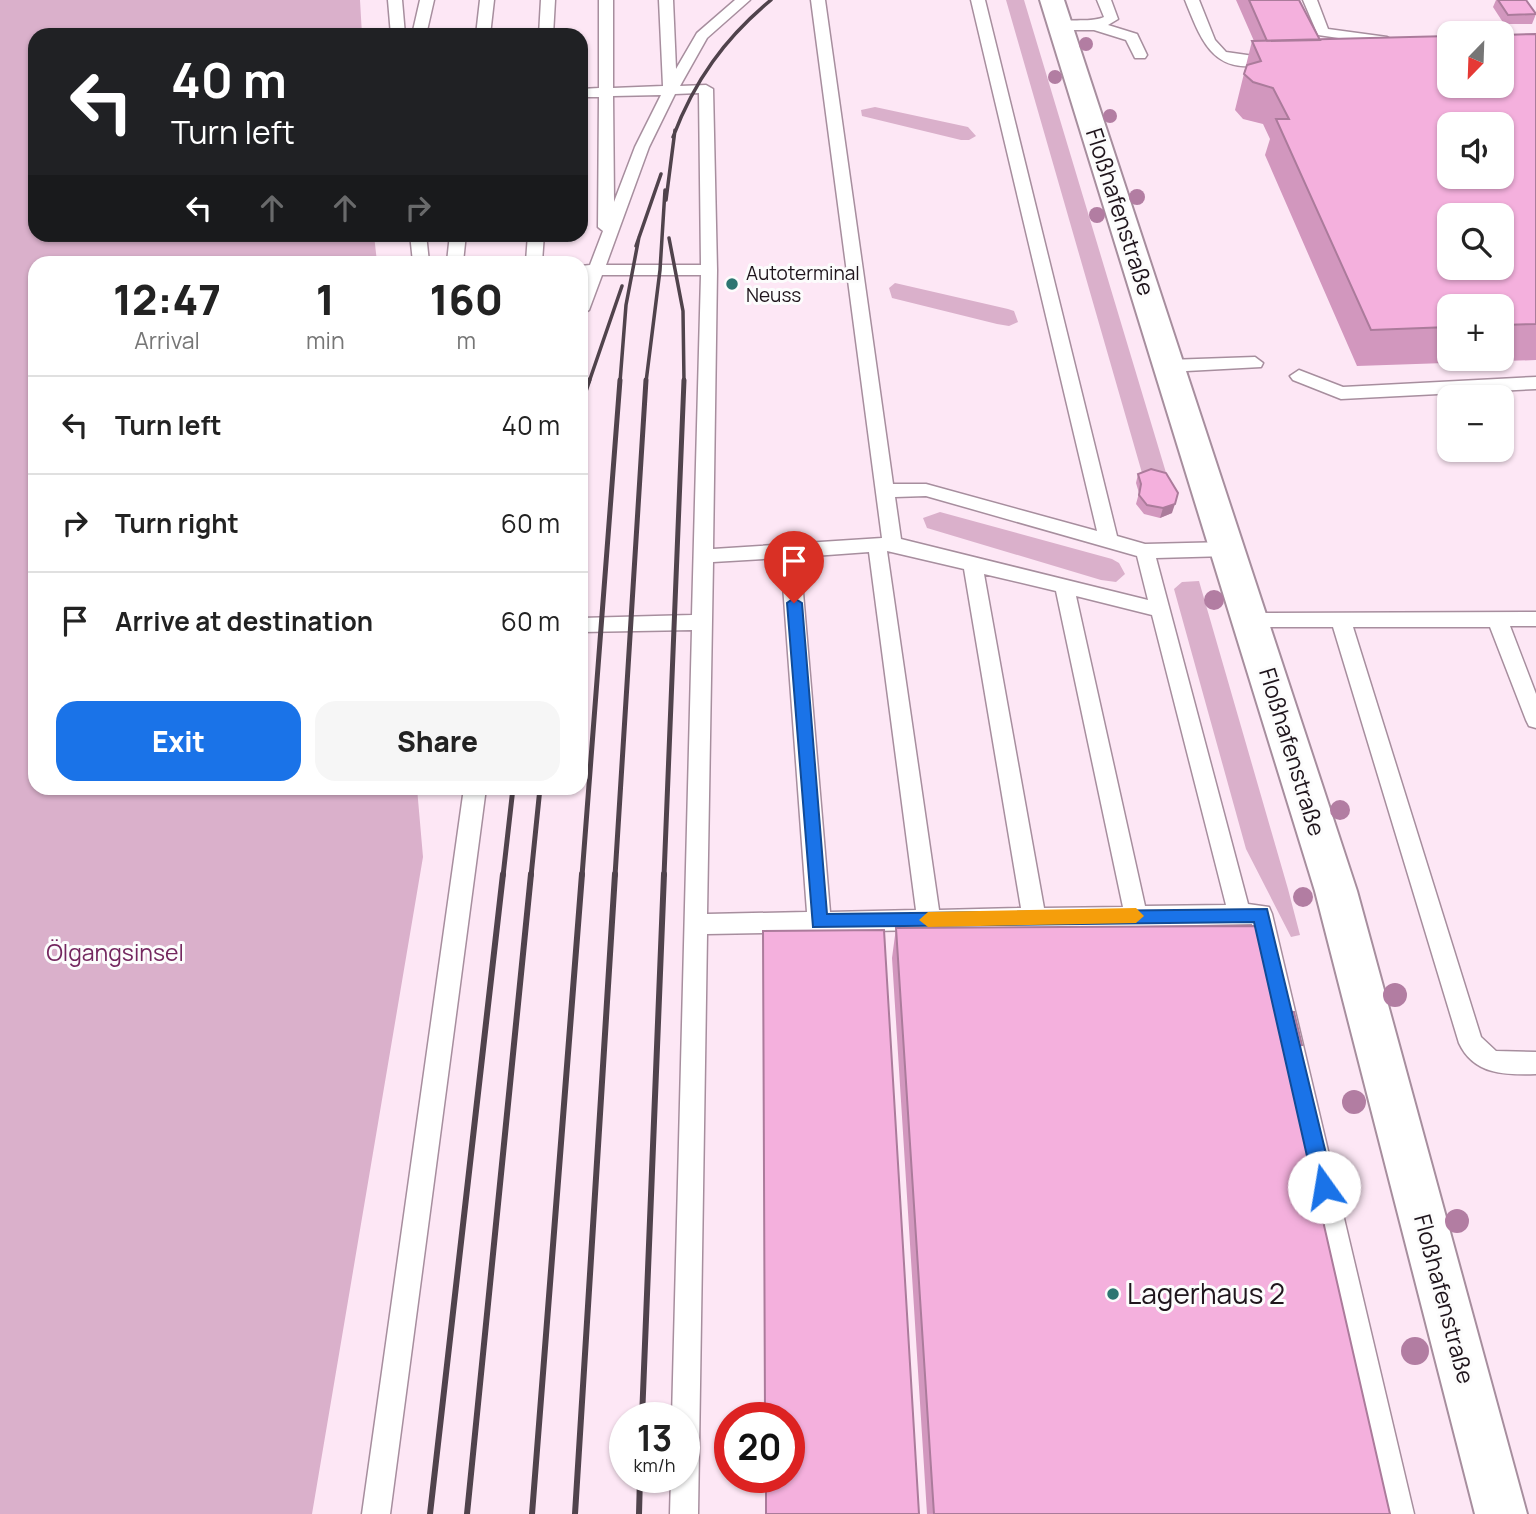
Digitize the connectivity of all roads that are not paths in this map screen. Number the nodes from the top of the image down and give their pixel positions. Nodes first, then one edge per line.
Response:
1 (395, 0) edge
2 (427, 0) edge
3 (487, 0) edge
4 (548, 0) edge
5 (606, 0) edge
6 (666, 0) edge
7 (743, 0) edge
8 (817, 0) edge
9 (978, 0) edge
10 (1052, 0) edge
11 (1104, 0) edge
12 (1192, 0) edge
13 (1310, 0) edge
14 (1060, 26) junction
15 (1095, 26) junction
16 (397, 28) edge
17 (421, 28) edge
18 (484, 28) edge
19 (546, 28) edge
20 (1400, 41) edge
21 (1140, 55) dead end
22 (1263, 61) edge
23 (670, 91) junction
24 (588, 93) edge
25 (607, 93) junction
26 (606, 240) junction
27 (588, 270) edge
28 (709, 270) junction
29 (1255, 363) dead end
30 (1168, 366) junction
31 (1299, 376) dead end
32 (1536, 383) edge
33 (885, 491) junction
34 (1109, 541) junction
35 (884, 544) junction
36 (1228, 549) junction
37 (790, 550) junction
38 (1145, 551) junction
39 (704, 556) junction
40 (973, 564) junction
41 (1063, 586) junction
42 (1160, 610) junction
43 (1536, 619) edge
44 (1251, 620) junction
45 (1341, 620) junction
46 (1497, 620) junction
47 (702, 622) junction
48 (588, 625) edge
49 (1536, 719) edge
50 (473, 795) edge
51 (1240, 915) junction
52 (1136, 916) junction
53 (1034, 918) junction
54 (929, 920) junction
55 (819, 921) junction
56 (696, 924) junction
57 (1536, 1063) edge
58 (376, 1514) edge
59 (684, 1514) edge
60 (1400, 1514) edge
61 (1501, 1514) edge

1 - 16 lane
2 - 17 lane
3 - 18 lane
4 - 19 lane
5 - 25 lane
6 - 23 lane
7 - 23 lane
8 - 33 lane
9 - 34 lane
10 - 14 street, Floßhafenstraße
11 - 15 lane
12 - 22 lane
13 - 20 lane
14 - 15 lane
14 - 30 street, Floßhafenstraße
15 - 21 lane
23 - 25 lane
23 - 26 lane
23 - 28 lane
24 - 25 lane
25 - 26 lane
26 - 27 lane
27 - 28 lane
28 - 39 lane
29 - 30 lane
30 - 36 street, Floßhafenstraße
31 - 32 lane
33 - 34 lane
33 - 35 lane
34 - 38 lane
35 - 37 lane
35 - 40 lane
35 - 54 lane
36 - 38 lane
36 - 44 street, Floßhafenstraße
37 - 39 lane
37 - 55 lane
38 - 42 lane
39 - 47 lane
40 - 41 lane
40 - 53 lane
41 - 42 lane
41 - 52 lane
42 - 51 lane
43 - 46 lane
44 - 45 lane
44 - 61 street, Floßhafenstraße
45 - 46 lane
45 - 57 lane
46 - 49 lane
47 - 48 lane
47 - 56 lane
50 - 58 lane
51 - 52 lane
51 - 60 lane
52 - 53 lane
53 - 54 lane
54 - 55 lane
55 - 56 lane
56 - 59 lane

